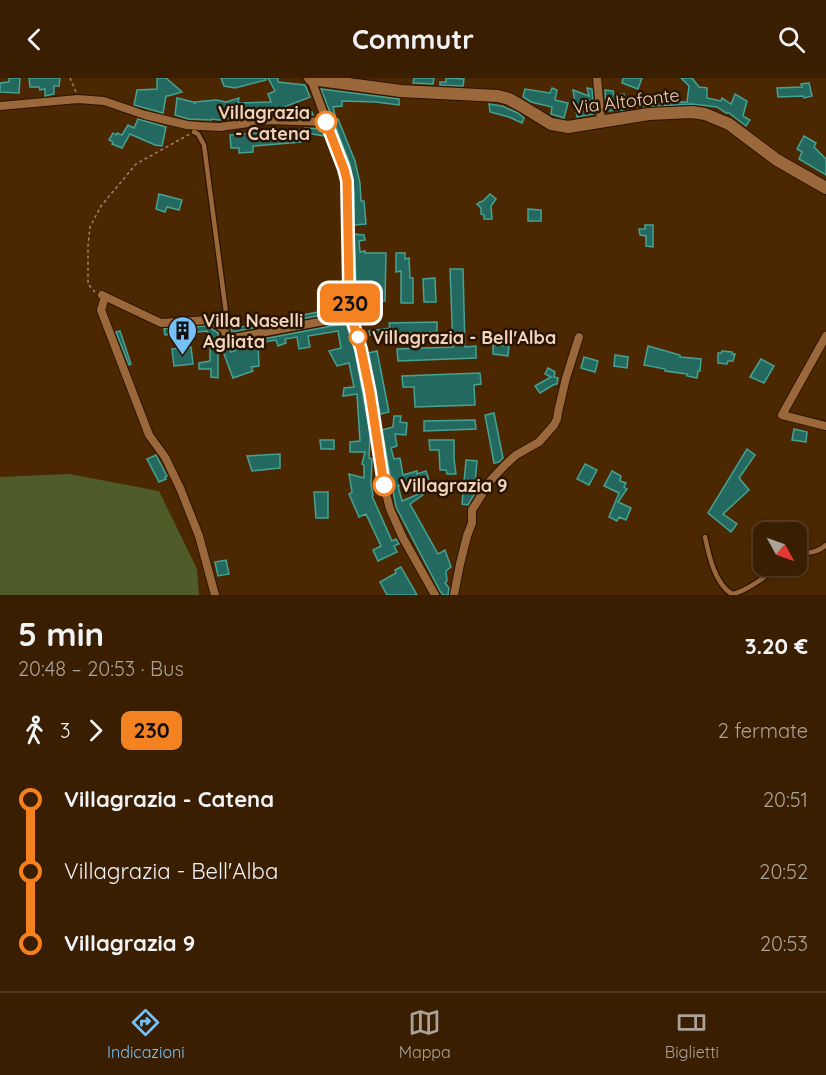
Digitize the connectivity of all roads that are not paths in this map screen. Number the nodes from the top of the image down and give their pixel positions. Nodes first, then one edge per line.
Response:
1 (597, 78) edge
2 (311, 79) edge
3 (0, 106) edge
4 (601, 121) junction
5 (326, 122) junction
6 (194, 132) road end
7 (826, 188) edge
8 (351, 316) junction
9 (224, 329) junction
10 (826, 336) edge
11 (579, 338) dead end
12 (221, 342) dead end
13 (826, 426) edge
14 (705, 537) dead end
15 (826, 545) edge
16 (807, 553) edge
17 (766, 576) edge
18 (215, 595) edge
19 (435, 595) edge
20 (454, 595) edge

1 - 4 street
2 - 4 main road, Via Altofonte
2 - 5 street
3 - 5 street
4 - 7 main road, Via Altofonte
5 - 8 street
6 - 9 lane
8 - 9 street
8 - 19 street
9 - 12 street
9 - 18 street
10 - 13 street
11 - 20 street
14 - 17 lane
15 - 16 lane

